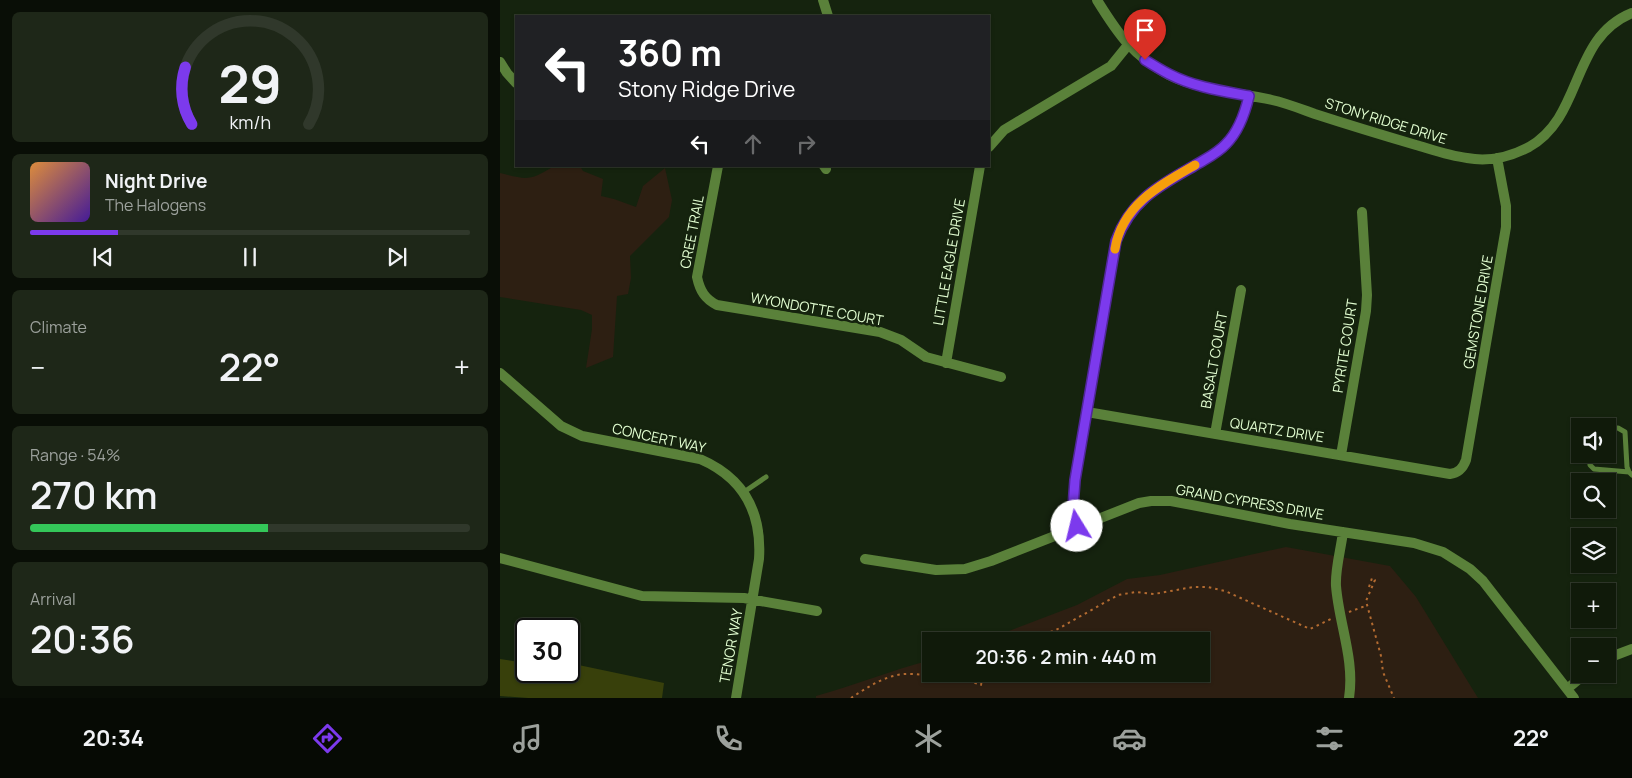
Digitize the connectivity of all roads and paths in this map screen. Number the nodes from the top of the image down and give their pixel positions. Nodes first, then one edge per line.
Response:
1 (823, 0) edge
2 (1097, 0) edge
3 (1632, 13) edge
4 (828, 15) edge
5 (1128, 45) junction
6 (500, 62) edge
7 (515, 82) edge
8 (1249, 96) junction
9 (990, 146) edge
10 (1497, 158) junction
11 (718, 167) edge
12 (980, 167) edge
13 (1362, 212) dead end
14 (1241, 290) dead end
15 (708, 300) joint
16 (946, 363) junction
17 (500, 372) edge
18 (1001, 377) dead end
19 (1087, 412) junction
20 (1616, 428) edge
21 (1215, 434) junction
22 (1341, 454) junction
23 (1590, 463) edge
24 (1461, 470) joint
25 (1630, 474) edge
26 (766, 478) dead end
27 (744, 492) junction
28 (1077, 526) junction
29 (1343, 532) junction
30 (500, 558) edge
31 (865, 559) dead end
32 (1369, 587) dead end
33 (752, 599) junction
34 (1368, 605) junction
35 (817, 610) dead end
36 (1340, 615) junction
37 (1051, 632) edge
38 (1632, 649) edge
39 (1616, 655) edge
40 (922, 675) edge
41 (971, 682) edge
42 (982, 682) edge
43 (1574, 683) edge
44 (1567, 689) junction
45 (736, 698) edge
46 (852, 698) edge
47 (1349, 698) edge
48 (1394, 698) edge
49 (1574, 698) edge

1 - 4 street
2 - 5 street, STONY RIDGE DRIVE
3 - 10 street, STONY RIDGE DRIVE
5 - 8 street, STONY RIDGE DRIVE
5 - 9 street
6 - 7 street
8 - 10 street, STONY RIDGE DRIVE
8 - 19 street
10 - 24 street, GEMSTONE DRIVE
11 - 15 street, CREE TRAIL
12 - 16 street, LITTLE EAGLE DRIVE
13 - 22 street, PYRITE COURT
14 - 21 street, BASALT COURT
15 - 16 street, WYONDOTTE COURT
16 - 18 street, WYONDOTTE COURT
17 - 27 street, CONCERT WAY
19 - 21 street, QUARTZ DRIVE
19 - 28 street
20 - 25 lane
21 - 22 street, QUARTZ DRIVE
22 - 24 street, QUARTZ DRIVE
23 - 25 lane
26 - 27 lane
27 - 33 street, CONCERT WAY
28 - 29 street, GRAND CYPRESS DRIVE
28 - 31 street, GRAND CYPRESS DRIVE
29 - 36 street
29 - 44 street, GRAND CYPRESS DRIVE
30 - 33 street
32 - 34 path
33 - 35 street
33 - 45 street, TENOR WAY
34 - 36 path
34 - 48 path
36 - 37 path
36 - 47 street
38 - 39 street
40 - 46 path
41 - 42 path
43 - 44 street
44 - 49 street, GRAND CYPRESS DRIVE

